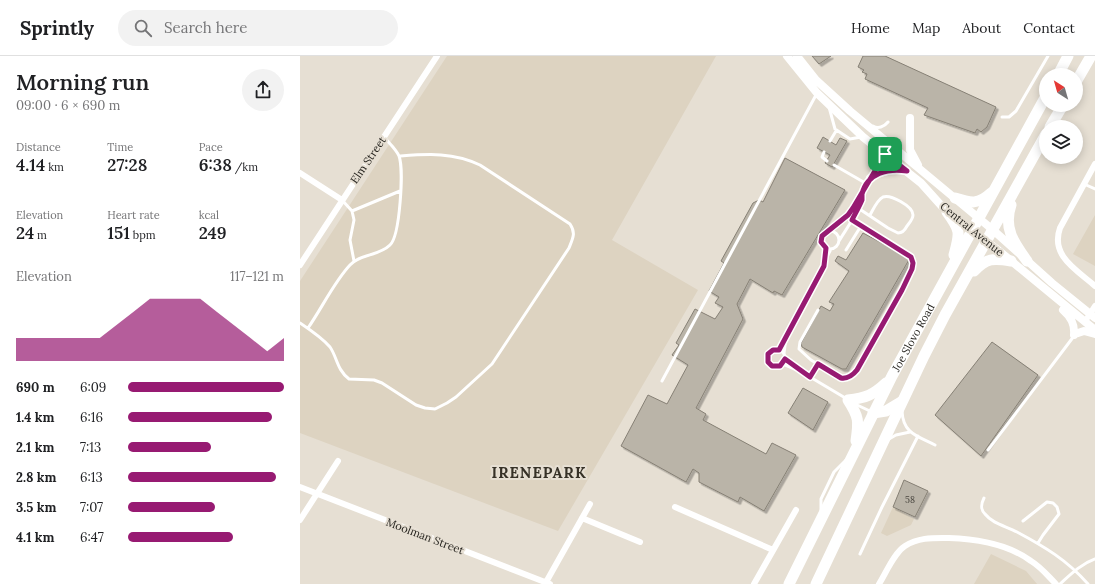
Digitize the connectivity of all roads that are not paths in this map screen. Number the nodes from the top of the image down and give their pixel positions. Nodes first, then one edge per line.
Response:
1 (438, 56) edge
2 (787, 56) edge
3 (796, 56) edge
4 (1048, 56) edge
5 (1068, 56) edge
6 (1090, 56) edge
7 (1062, 68) edge
8 (1083, 69) edge
9 (817, 93) junction
10 (828, 104) junction
11 (1039, 109) edge
12 (850, 111) junction
13 (1002, 117) dead end
14 (910, 118) dead end
15 (888, 122) dead end
16 (836, 130) junction
17 (863, 136) junction
18 (384, 137) junction
19 (830, 141) dead end
20 (892, 145) junction
21 (1039, 146) edge
22 (824, 152) dead end
23 (885, 154) junction
24 (399, 156) junction
25 (827, 161) dead end
26 (1095, 164) edge
27 (834, 165) dead end
28 (921, 170) junction
29 (907, 171) junction
30 (300, 174) edge
31 (868, 181) junction
32 (1084, 184) junction
33 (1016, 187) junction
34 (1095, 189) edge
35 (400, 191) junction
36 (994, 191) junction
37 (862, 195) junction
38 (955, 198) junction
39 (342, 200) junction
40 (858, 208) junction
41 (352, 211) junction
42 (947, 212) junction
43 (870, 215) junction
44 (979, 218) junction
45 (852, 220) junction
46 (861, 226) junction
47 (972, 230) junction
48 (993, 230) junction
49 (826, 232) junction
50 (839, 241) junction
51 (987, 241) junction
52 (826, 248) junction
53 (832, 249) junction
54 (846, 250) dead end
55 (354, 261) junction
56 (1011, 261) junction
57 (1027, 261) junction
58 (300, 265) edge
59 (824, 266) junction
60 (948, 275) junction
61 (966, 279) junction
62 (1041, 286) junction
63 (1095, 286) edge
64 (1095, 306) edge
65 (818, 310) dead end
66 (1092, 316) edge
67 (1084, 322) junction
68 (300, 323) edge
69 (308, 328) junction
70 (1095, 330) edge
71 (1075, 334) junction
72 (1095, 334) edge
73 (786, 336) junction
74 (779, 350) junction
75 (784, 353) junction
76 (785, 359) junction
77 (783, 364) junction
78 (818, 364) junction
79 (800, 371) junction
80 (892, 376) junction
81 (810, 377) junction
82 (662, 381) dead end
83 (848, 400) junction
84 (902, 402) junction
85 (873, 413) junction
86 (910, 432) junction
87 (918, 436) junction
88 (882, 445) junction
89 (936, 445) dead end
90 (988, 450) dead end
91 (853, 453) junction
92 (338, 461) dead end
93 (300, 487) edge
94 (317, 494) junction
95 (984, 498) dead end
96 (590, 504) dead end
97 (675, 507) dead end
98 (796, 510) dead end
99 (582, 518) junction
100 (300, 520) edge
101 (1023, 521) dead end
102 (640, 542) dead end
103 (1038, 543) junction
104 (773, 550) junction
105 (860, 554) dead end
106 (1094, 561) edge
107 (1076, 570) junction
108 (547, 583) edge
109 (754, 584) edge
110 (789, 584) edge
111 (816, 584) edge
112 (879, 584) edge
113 (1056, 584) edge
114 (1060, 584) edge
115 (1088, 584) edge

1 - 18 street, Elm Street
2 - 9 street, Central Avenue
3 - 12 street, Central Avenue
4 - 13 lane
5 - 7 highway
6 - 8 highway
9 - 10 street, Central Avenue
9 - 82 lane
10 - 16 lane
10 - 17 street, Central Avenue
11 - 36 highway, Joe Slovo Road
12 - 15 lane
12 - 20 street, Central Avenue
14 - 28 street
16 - 17 lane
16 - 19 lane
17 - 23 street, Central Avenue
18 - 24 lane
18 - 39 street, Elm Street
20 - 23 lane
20 - 28 street, Central Avenue
21 - 33 highway, Joe Slovo Road
22 - 25 lane
23 - 29 street, Central Avenue
23 - 31 lane
24 - 35 lane
24 - 69 lane
26 - 32 street
27 - 31 lane
28 - 38 street, Central Avenue
29 - 31 street
29 - 42 street, Central Avenue
30 - 39 street
31 - 37 lane
32 - 34 lane
32 - 63 street
33 - 48 highway, Joe Slovo Road
33 - 57 highway
35 - 41 lane
35 - 55 lane
36 - 38 highway
36 - 44 highway, Joe Slovo Road
37 - 40 lane
37 - 49 lane
38 - 44 street, Central Avenue
39 - 41 lane
39 - 58 street, Elm Street
40 - 43 lane
40 - 45 lane
41 - 55 lane
42 - 47 street, Central Avenue
42 - 60 highway
43 - 43 lane
44 - 47 highway, Joe Slovo Road
44 - 48 street, Central Avenue
45 - 46 lane
45 - 50 lane
46 - 54 lane
46 - 78 lane
47 - 51 street, Central Avenue
47 - 60 highway, Joe Slovo Road
48 - 51 highway, Joe Slovo Road
48 - 57 street, Central Avenue
49 - 50 lane
49 - 52 lane
50 - 53 lane
51 - 56 street, Central Avenue
51 - 61 highway, Joe Slovo Road
52 - 53 lane
52 - 59 lane
53 - 59 lane
55 - 69 lane
56 - 61 highway
56 - 62 street, Central Avenue
57 - 66 street, Central Avenue
59 - 73 lane
60 - 80 highway, Joe Slovo Road
61 - 84 highway, Joe Slovo Road
62 - 67 street, Central Avenue
62 - 71 street
64 - 66 street
65 - 78 lane
66 - 67 street
67 - 70 street, Central Avenue
67 - 71 lane
68 - 69 lane
71 - 72 street
71 - 90 lane
73 - 74 lane
73 - 75 lane
74 - 75 lane
74 - 77 lane
75 - 76 lane
76 - 77 lane
76 - 79 lane
77 - 79 lane
78 - 81 lane
79 - 81 lane
80 - 83 highway
80 - 85 highway, Joe Slovo Road
81 - 83 lane
83 - 85 lane
83 - 91 highway
84 - 85 highway
84 - 86 lane
84 - 88 highway, Joe Slovo Road
85 - 91 highway, Joe Slovo Road
86 - 87 lane
86 - 88 lane
87 - 89 lane
87 - 105 lane
88 - 111 highway, Joe Slovo Road
91 - 110 highway, Joe Slovo Road
92 - 94 street
93 - 94 street, Moolman Street
94 - 100 street
94 - 108 street, Moolman Street
95 - 103 lane
96 - 99 street
97 - 104 street
98 - 104 street
99 - 102 street
99 - 108 street
101 - 103 lane
103 - 107 lane
104 - 109 street
106 - 107 lane
107 - 114 lane
107 - 115 lane
112 - 113 street

